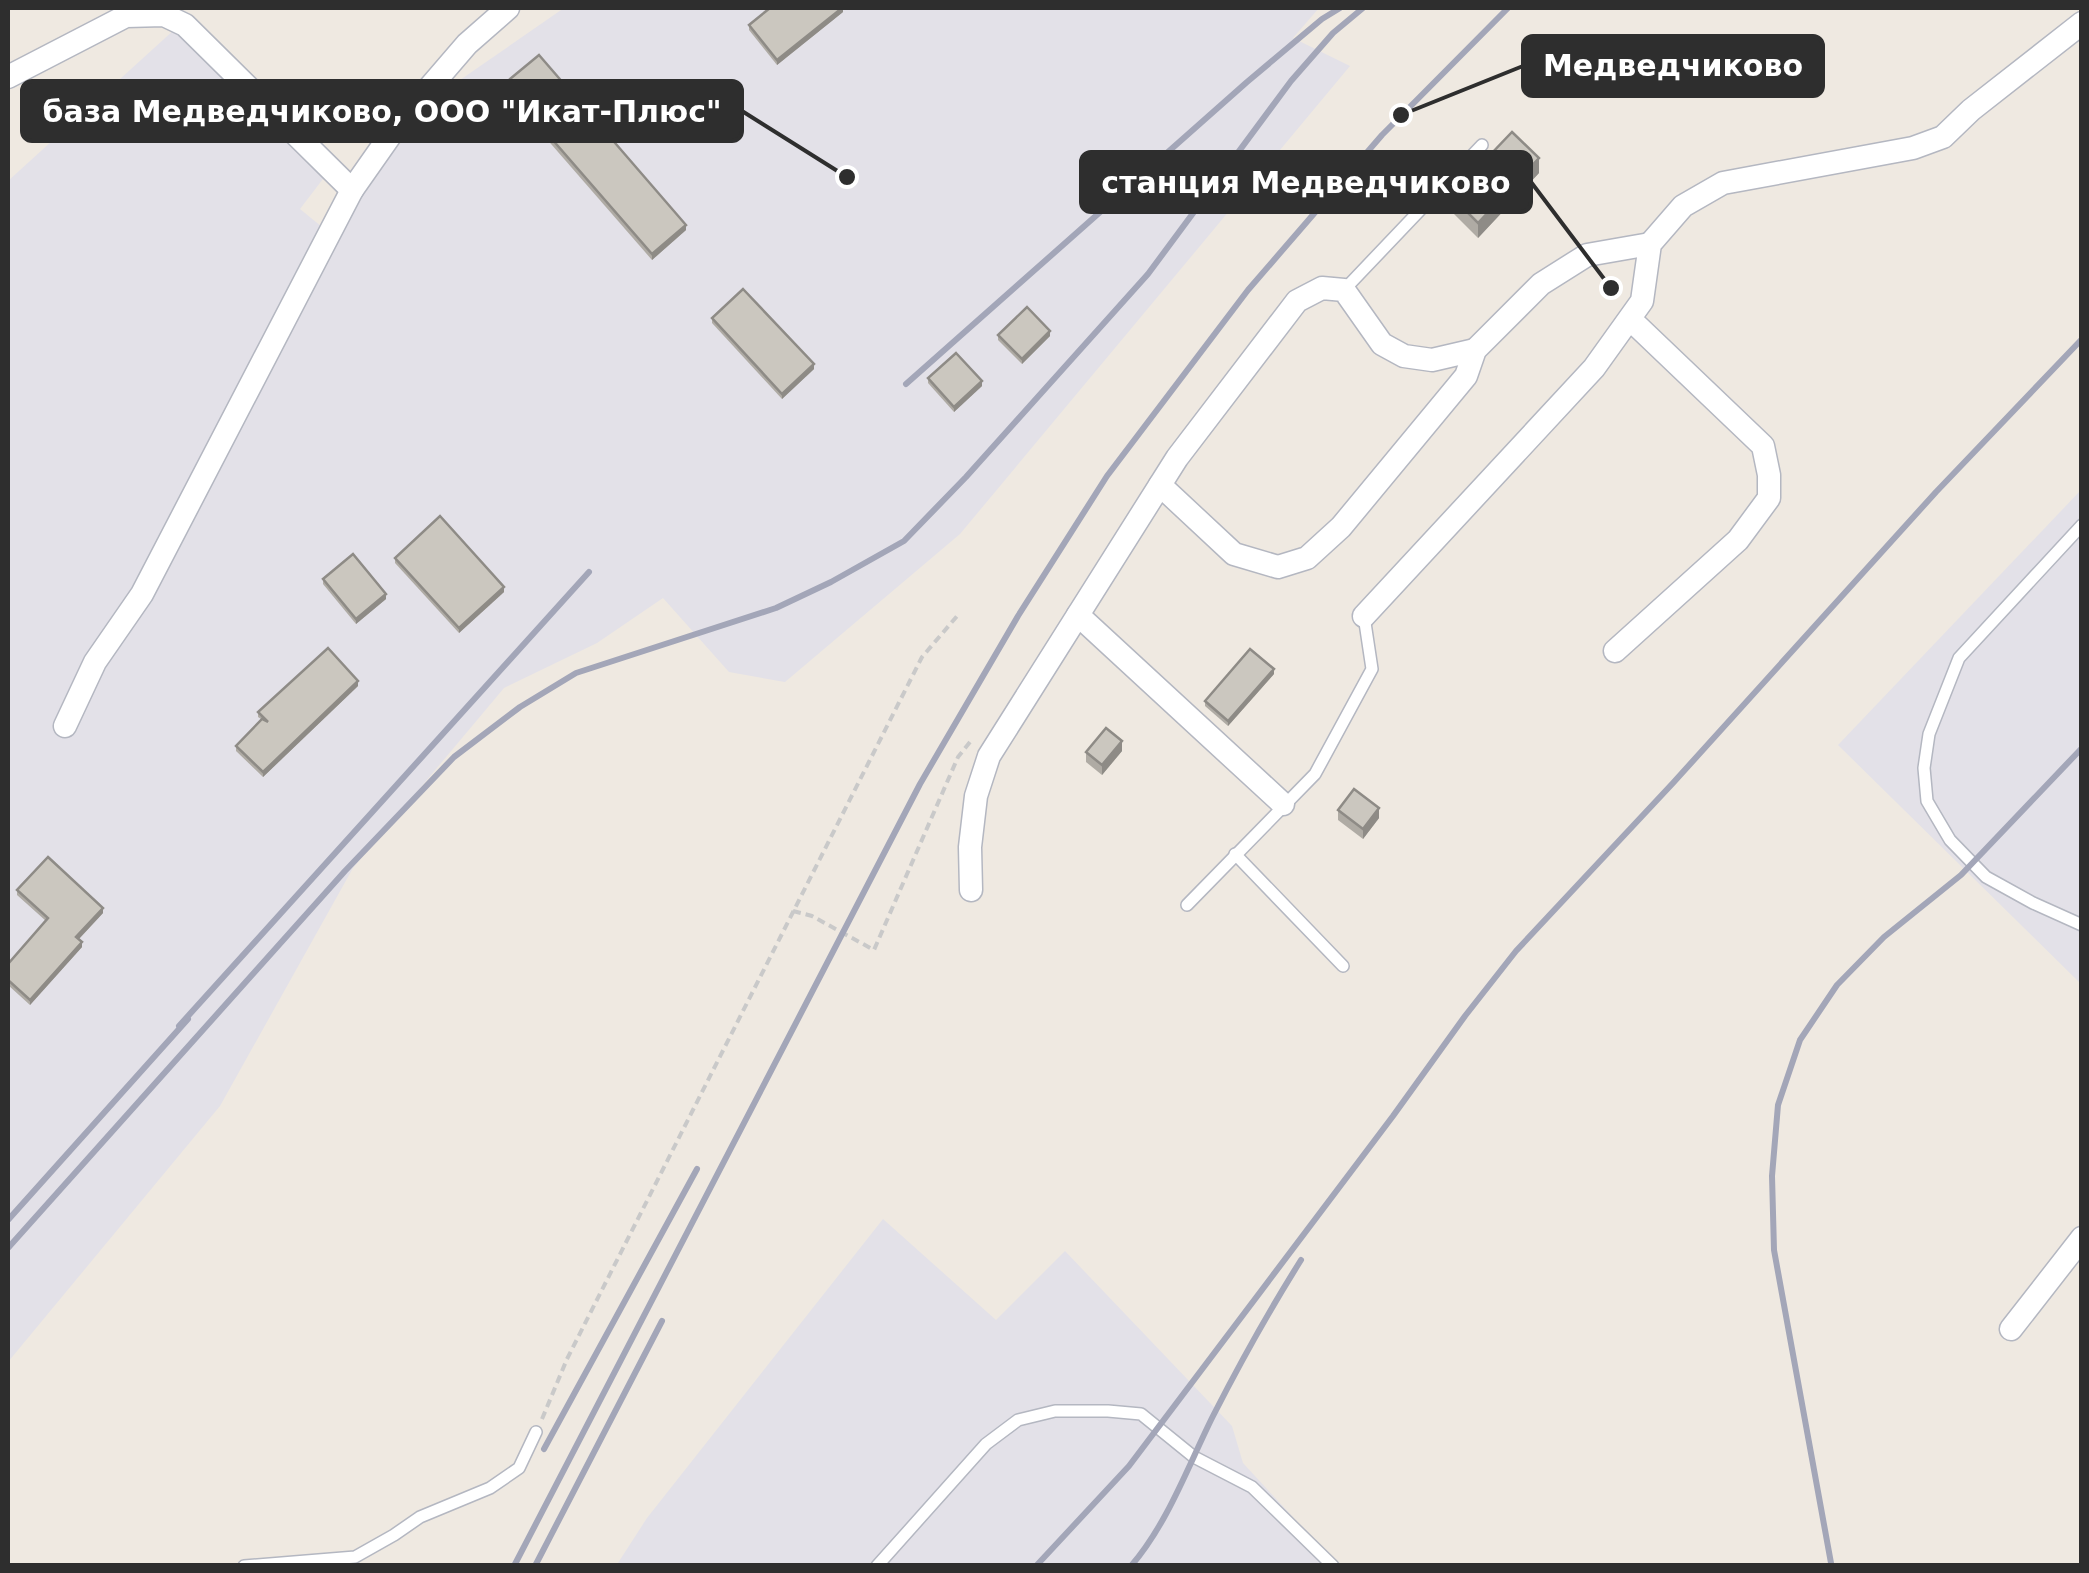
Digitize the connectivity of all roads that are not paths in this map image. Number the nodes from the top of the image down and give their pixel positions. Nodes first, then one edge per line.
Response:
1 (508, 8) edge
2 (2082, 23) edge
3 (8, 77) edge
4 (1482, 145) dead end
5 (352, 190) junction
6 (1650, 244) junction
7 (1344, 290) junction
8 (1630, 319) junction
9 (1475, 350) junction
10 (1160, 485) junction
11 (2082, 525) edge
12 (1078, 616) junction
13 (1364, 616) joint
14 (1615, 651) dead end
15 (65, 726) dead end
16 (1283, 804) junction
17 (1235, 854) junction
18 (971, 890) dead end
19 (1187, 905) dead end
20 (2082, 925) edge
21 (1343, 966) dead end
22 (2082, 1238) edge
23 (2011, 1329) dead end
24 (536, 1432) road end
25 (244, 1566) edge
26 (877, 1566) edge
27 (1333, 1566) edge

1 - 5 street
2 - 6 street
3 - 5 street
4 - 7 lane
5 - 15 street
6 - 8 street
6 - 9 street
7 - 9 street
7 - 10 street
8 - 13 street
8 - 14 street
9 - 10 street
10 - 12 street
11 - 20 lane
12 - 16 street
12 - 18 street
13 - 16 lane
16 - 17 lane
17 - 19 lane
17 - 21 lane
22 - 23 street
24 - 25 lane
26 - 27 lane

